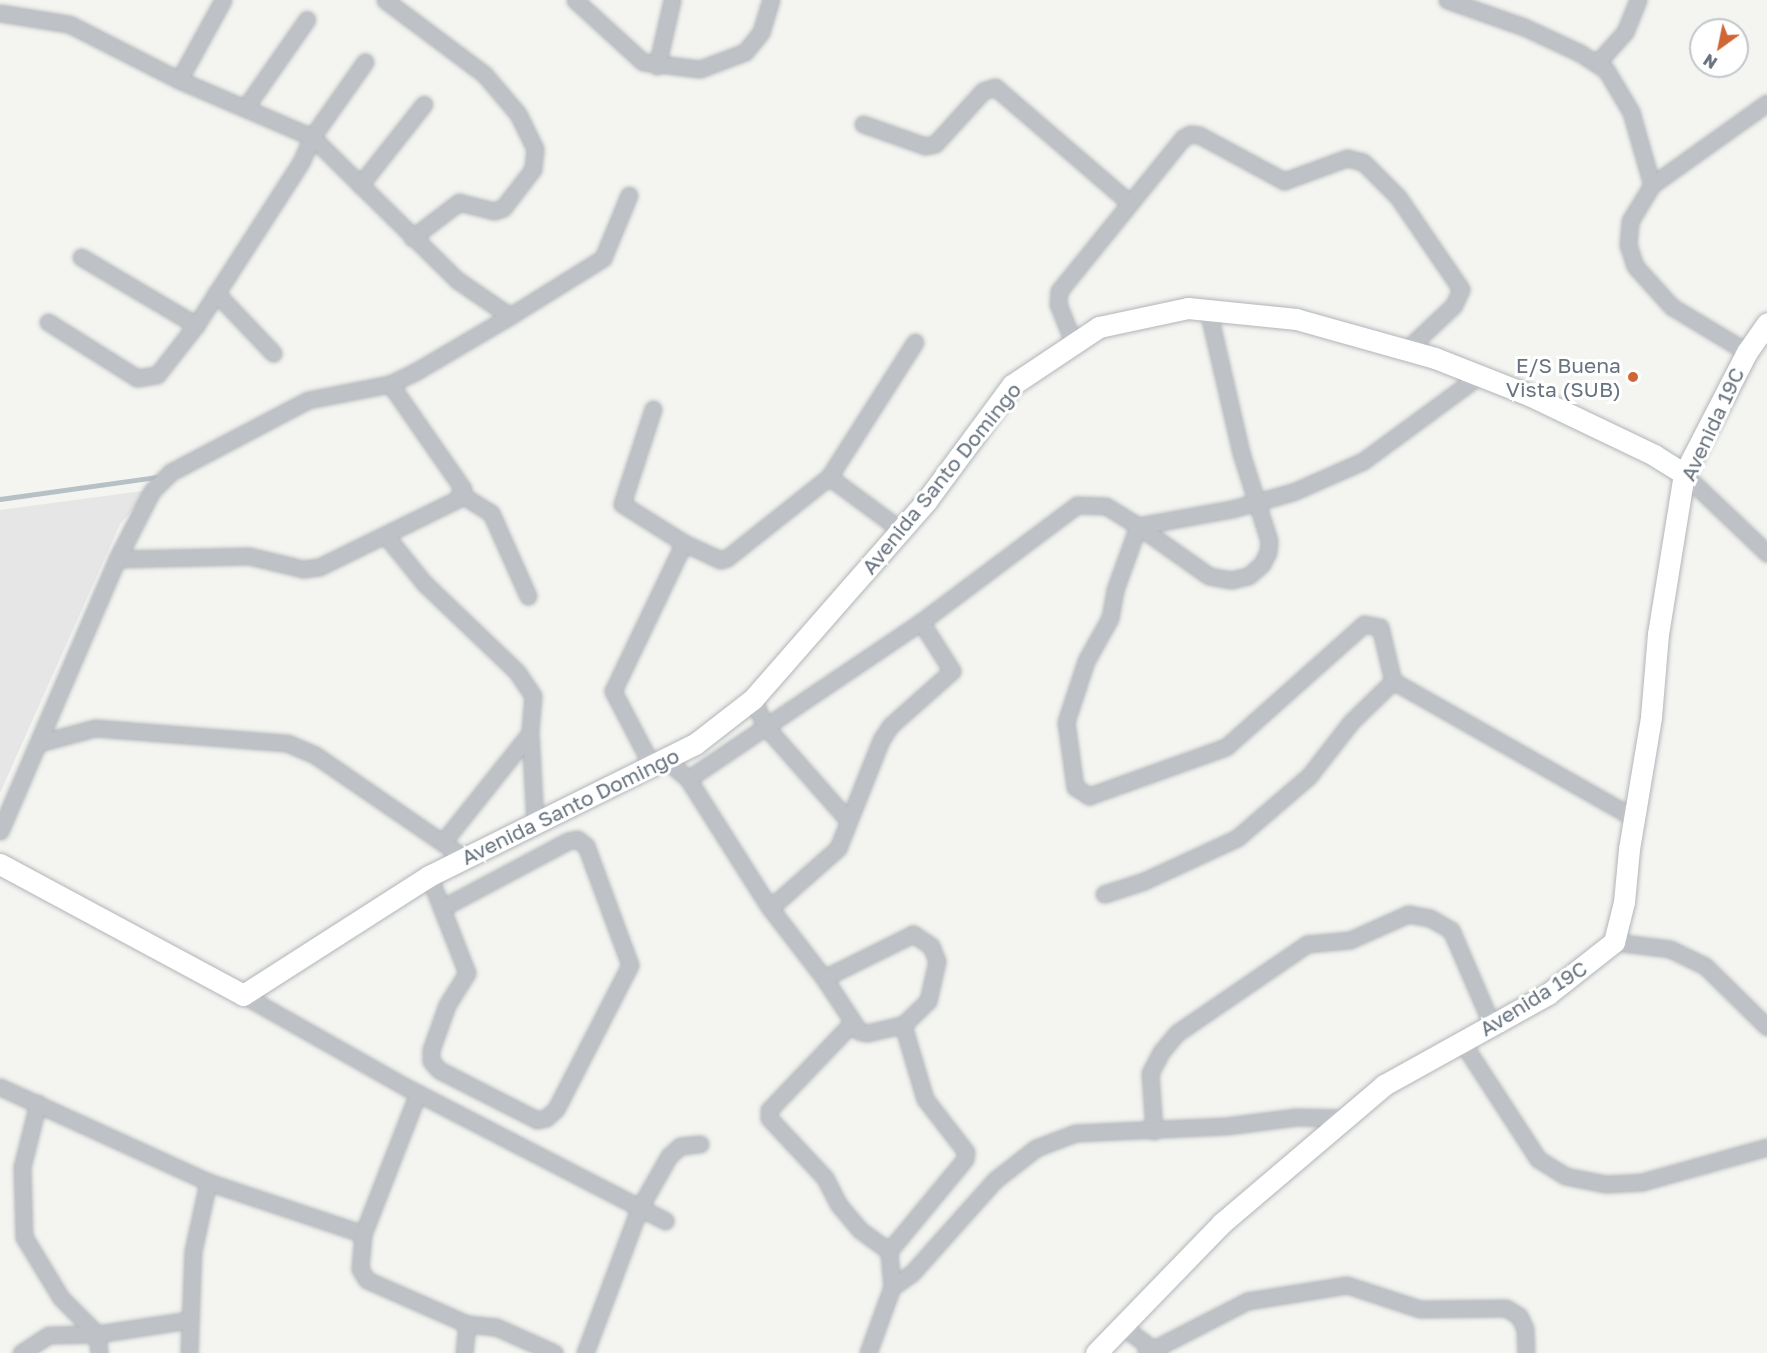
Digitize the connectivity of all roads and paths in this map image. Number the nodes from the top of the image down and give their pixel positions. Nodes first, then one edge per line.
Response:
1 (223, 0) edge
2 (385, 0) edge
3 (575, 0) edge
4 (672, 0) edge
5 (771, 0) edge
6 (1447, 0) edge
7 (1638, 0) edge
8 (0, 13) edge
9 (307, 19) dead end
10 (365, 62) dead end
11 (1597, 63) junction
12 (657, 66) junction
13 (179, 80) junction
14 (1767, 103) edge
15 (424, 104) dead end
16 (244, 108) junction
17 (863, 124) dead end
18 (312, 137) junction
19 (360, 185) junction
20 (1652, 185) junction
21 (629, 195) dead end
22 (1130, 203) junction
23 (412, 238) junction
24 (81, 257) dead end
25 (216, 293) junction
26 (1208, 310) junction
27 (510, 316) junction
28 (48, 322) dead end
29 (1767, 322) edge
30 (196, 325) junction
31 (915, 342) dead end
32 (1074, 344) junction
33 (1406, 350) junction
34 (1746, 352) junction
35 (273, 353) dead end
36 (1480, 375) junction
37 (390, 384) junction
38 (653, 410) dead end
39 (1684, 474) junction
40 (829, 477) junction
41 (462, 495) junction
42 (1254, 504) junction
43 (1138, 526) junction
44 (901, 530) junction
45 (386, 536) junction
46 (684, 543) junction
47 (1767, 553) edge
48 (117, 559) junction
49 (528, 596) dead end
50 (921, 622) junction
51 (1393, 681) junction
52 (753, 699) junction
53 (765, 726) junction
54 (530, 733) junction
55 (39, 744) junction
56 (658, 763) junction
57 (688, 779) junction
58 (848, 819) junction
59 (1634, 819) junction
60 (535, 823) junction
61 (0, 831) edge
62 (442, 842) junction
63 (465, 858) junction
64 (0, 864) edge
65 (429, 876) junction
66 (1104, 894) dead end
67 (442, 908) junction
68 (770, 908) junction
69 (1614, 942) junction
70 (824, 978) junction
71 (243, 995) junction
72 (850, 1024) junction
73 (903, 1024) junction
74 (1492, 1025) junction
75 (1767, 1027) edge
76 (1462, 1042) junction
77 (0, 1087) edge
78 (418, 1093) junction
79 (38, 1104) junction
80 (1346, 1118) junction
81 (1154, 1131) junction
82 (700, 1144) dead end
83 (1767, 1147) edge
84 (208, 1182) junction
85 (640, 1207) junction
86 (665, 1221) dead end
87 (363, 1234) junction
88 (889, 1251) junction
89 (892, 1287) junction
90 (190, 1320) junction
91 (467, 1324) junction
92 (1122, 1326) junction
93 (97, 1334) junction
94 (1153, 1352) edge
95 (21, 1353) edge
96 (99, 1353) edge
97 (189, 1353) edge
98 (464, 1353) edge
99 (554, 1353) edge
100 (585, 1353) edge
101 (868, 1353) edge
102 (1096, 1353) edge
103 (1526, 1353) edge

1 - 13 street
2 - 23 street
3 - 12 street
4 - 12 street
5 - 12 street
6 - 11 street
7 - 11 street
8 - 13 street
9 - 16 street
10 - 18 street
11 - 20 street
13 - 16 street
14 - 20 street
15 - 19 street
16 - 18 street
17 - 22 street
18 - 19 street
18 - 25 street
19 - 23 street
20 - 34 street
21 - 27 street
22 - 32 street
22 - 33 street
23 - 27 street
24 - 30 street
25 - 30 street
25 - 35 street
26 - 32 street, Avenida Santo Domingo
26 - 33 street, Avenida Santo Domingo
26 - 42 street
27 - 37 street
28 - 30 street
29 - 34 street, Avenida 19C
31 - 40 street
32 - 44 street, Avenida Santo Domingo
33 - 36 street, Avenida Santo Domingo
34 - 39 street, Avenida 19C
36 - 39 street, Avenida Santo Domingo
36 - 42 street
37 - 41 street
37 - 48 street
38 - 46 street
39 - 47 street, Avenida Santo Domingo
39 - 59 street, Avenida 19C
40 - 44 street
40 - 46 street
41 - 45 street
41 - 49 street
42 - 43 street
42 - 43 street
43 - 50 street
43 - 51 street
44 - 52 street, Avenida Santo Domingo
45 - 48 street
45 - 54 street
46 - 56 street
48 - 55 street
50 - 53 street
50 - 58 street
51 - 59 street
51 - 66 street
52 - 53 street
52 - 56 street, Avenida Santo Domingo
53 - 57 street
53 - 58 street
54 - 60 street
54 - 62 street
55 - 61 street
55 - 62 street
56 - 57 street
56 - 60 street, Avenida Santo Domingo
57 - 68 street
58 - 68 street
59 - 69 street, Avenida 19C
60 - 63 street, Avenida Santo Domingo
62 - 63 street
63 - 65 street, Avenida Santo Domingo
64 - 71 street
65 - 67 street
65 - 71 street, Avenida Santo Domingo
67 - 67 street
68 - 70 street
69 - 74 street, Avenida 19C
69 - 75 street
70 - 72 street
70 - 73 street
71 - 78 street
72 - 73 street
72 - 88 street
73 - 88 street
74 - 76 street, Avenida 19C
74 - 81 street
76 - 80 street, Avenida 19C
76 - 83 street
77 - 79 street
78 - 85 street
78 - 87 street
79 - 84 street
79 - 93 street
80 - 81 street
80 - 92 street, Avenida 19C
81 - 89 street
82 - 85 street
84 - 87 street
84 - 90 street
85 - 86 street
85 - 100 street
87 - 91 street
88 - 89 street
89 - 101 street
90 - 93 street
90 - 97 street
91 - 98 street
91 - 99 street
92 - 94 street
92 - 102 street, Avenida 19C
93 - 95 street
93 - 96 street
94 - 103 street

